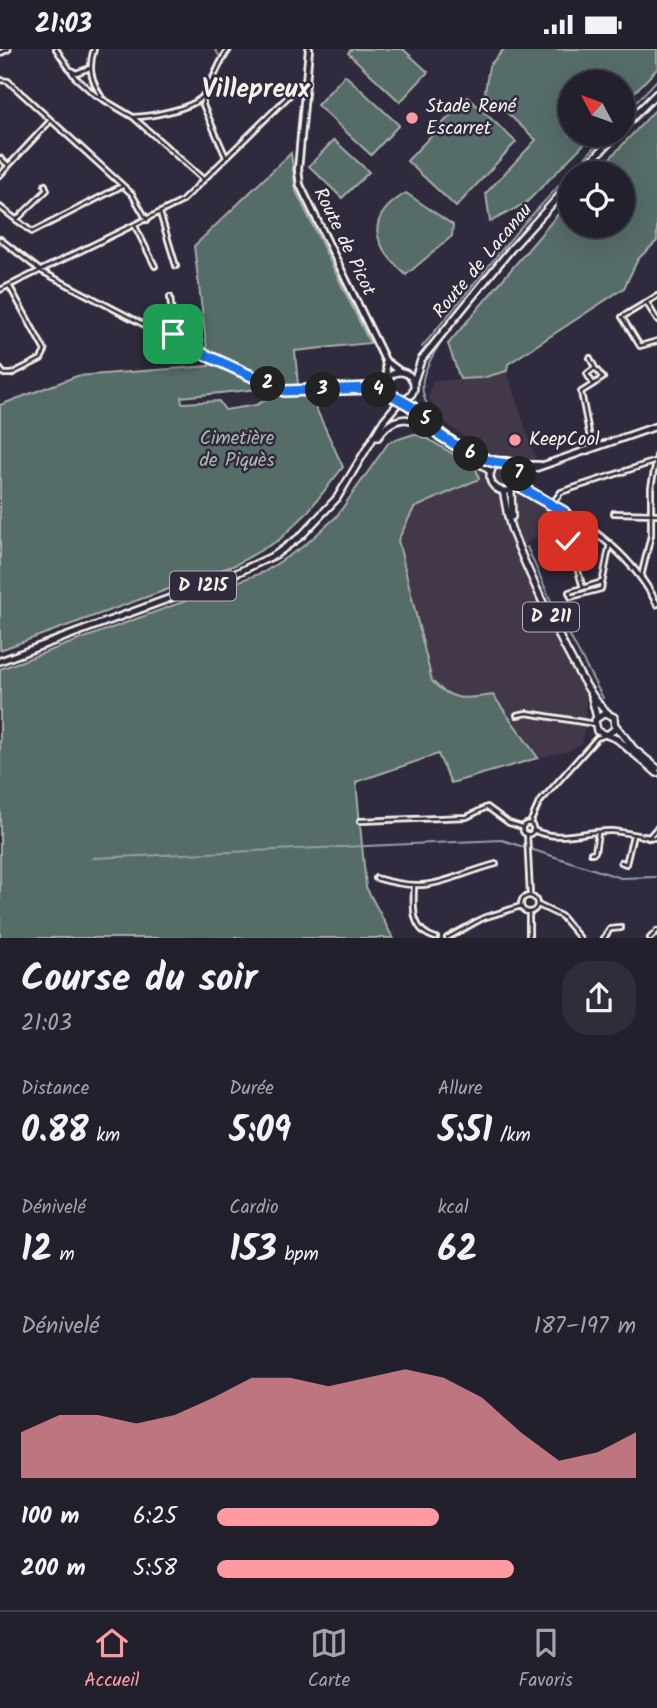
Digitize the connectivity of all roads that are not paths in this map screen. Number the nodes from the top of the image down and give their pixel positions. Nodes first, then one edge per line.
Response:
1 (8, 49) edge
2 (56, 49) edge
3 (94, 49) edge
4 (219, 49) edge
5 (229, 49) edge
6 (309, 49) edge
7 (0, 53) edge
8 (223, 56) junction
9 (90, 68) junction
10 (70, 70) junction
11 (0, 80) edge
12 (306, 83) junction
13 (657, 93) edge
14 (203, 97) junction
15 (103, 99) junction
16 (195, 103) junction
17 (203, 105) junction
18 (635, 115) edge
19 (134, 117) junction
20 (149, 117) junction
21 (51, 120) junction
22 (145, 128) junction
23 (605, 147) edge
24 (226, 157) junction
25 (0, 158) edge
26 (591, 161) edge
27 (8, 166) junction
28 (0, 174) edge
29 (204, 180) junction
30 (45, 185) dead end
31 (123, 186) junction
32 (558, 197) edge
33 (0, 207) edge
34 (160, 213) junction
35 (16, 220) junction
36 (147, 220) junction
37 (135, 226) junction
38 (0, 239) edge
39 (155, 266) dead end
40 (176, 266) dead end
41 (41, 271) junction
42 (9, 286) junction
43 (0, 291) edge
44 (657, 296) edge
45 (170, 297) dead end
46 (647, 303) junction
47 (620, 313) dead end
48 (622, 317) junction
49 (657, 320) edge
50 (171, 339) junction
51 (657, 341) edge
52 (590, 358) dead end
53 (385, 360) junction
54 (421, 360) junction
55 (595, 368) junction
56 (0, 369) edge
57 (403, 372) junction
58 (4, 374) junction
59 (0, 379) edge
60 (388, 380) junction
61 (414, 381) junction
62 (593, 384) junction
63 (371, 388) junction
64 (414, 392) junction
65 (388, 395) junction
66 (401, 401) junction
67 (419, 413) junction
68 (384, 420) junction
69 (657, 426) edge
70 (456, 446) junction
71 (592, 449) junction
72 (366, 453) junction
73 (468, 453) junction
74 (657, 456) edge
75 (656, 461) edge
76 (499, 463) junction
77 (551, 463) junction
78 (515, 465) junction
79 (491, 472) junction
80 (519, 479) junction
81 (513, 489) junction
82 (524, 489) junction
83 (503, 491) junction
84 (651, 491) junction
85 (657, 491) edge
86 (552, 504) junction
87 (564, 512) junction
88 (614, 513) dead end
89 (650, 513) junction
90 (657, 514) edge
91 (610, 543) junction
92 (519, 547) junction
93 (641, 577) junction
94 (602, 582) junction
95 (583, 588) junction
96 (657, 604) edge
97 (0, 661) edge
98 (587, 685) junction
99 (608, 713) junction
100 (517, 715) dead end
101 (596, 723) junction
102 (616, 726) junction
103 (606, 735) junction
104 (597, 738) junction
105 (657, 770) edge
106 (360, 821) dead end
107 (530, 823) junction
108 (523, 827) junction
109 (657, 828) edge
110 (533, 830) junction
111 (598, 833) junction
112 (527, 834) junction
113 (633, 835) junction
114 (648, 838) junction
115 (657, 838) edge
116 (591, 853) dead end
117 (621, 862) dead end
118 (496, 864) dead end
119 (376, 878) dead end
120 (414, 887) junction
121 (530, 895) junction
122 (538, 905) junction
123 (521, 906) junction
124 (529, 912) junction
125 (621, 927) dead end
126 (657, 931) edge
127 (433, 938) edge
128 (447, 938) edge
129 (529, 938) edge
130 (580, 938) edge
131 (604, 938) edge
132 (650, 938) edge

1 - 7 street
2 - 10 street
3 - 9 street
4 - 8 street
5 - 8 street
6 - 12 main road, Route de Picot
8 - 14 street
9 - 10 street
9 - 15 street
10 - 15 street
11 - 21 street
12 - 24 street
12 - 53 main road, Route de Picot
13 - 18 main road
14 - 16 street
14 - 17 street
15 - 19 street
16 - 17 street
16 - 20 street
17 - 24 street
19 - 20 street
19 - 22 street
20 - 22 street
21 - 27 street
21 - 31 street
22 - 29 street
23 - 26 main road
24 - 29 street
25 - 27 street
27 - 28 street
29 - 34 street
30 - 35 street
31 - 35 street
31 - 36 street
32 - 54 main road, Route de Lacanau
33 - 35 street
34 - 36 street
34 - 40 street
36 - 37 street
37 - 39 street
37 - 41 street
38 - 41 street
41 - 42 street
41 - 50 street
42 - 43 street
42 - 58 street
44 - 46 street
45 - 50 street
46 - 48 street
46 - 49 street
47 - 48 street
48 - 51 street
50 - 63 street
52 - 55 street
53 - 57 main road, Route de Picot
53 - 60 main road, Route de Picot
54 - 57 main road
54 - 61 main road
55 - 62 street
55 - 62 street
56 - 58 street
57 - 60 main road
57 - 61 main road
58 - 59 street
60 - 63 street
60 - 65 main road
61 - 64 main road
62 - 71 street
63 - 65 street
64 - 66 main road
64 - 67 main road
65 - 66 main road
65 - 68 main road, D 1215
66 - 67 main road
66 - 68 main road, D 1215
67 - 70 main road
68 - 72 main road, D 1215
69 - 71 main road
70 - 72 main road
70 - 73 main road
71 - 77 main road
72 - 97 main road, D 1215
73 - 76 main road
73 - 79 main road
74 - 75 street
75 - 84 street
75 - 86 street
76 - 78 main road
76 - 79 main road
77 - 78 main road
77 - 80 main road
78 - 80 main road
79 - 83 main road
80 - 81 main road
80 - 82 street
81 - 82 street
81 - 83 main road
81 - 92 main road, D 211
82 - 86 street
83 - 92 main road, D 211
84 - 85 street
84 - 89 street
86 - 87 street
87 - 91 street
87 - 95 street
88 - 89 street
89 - 90 street
89 - 93 street
91 - 93 street
91 - 94 street
92 - 98 main road, D 211
93 - 96 street
94 - 95 street
94 - 95 street
98 - 99 main road, D 211
98 - 101 main road, D 211
99 - 101 main road
99 - 102 main road
100 - 101 street
101 - 103 main road
101 - 104 street
102 - 103 main road
102 - 105 main road
103 - 104 street
103 - 105 main road
104 - 107 street
106 - 108 street
107 - 108 street
107 - 110 street
108 - 112 street
109 - 114 street
110 - 111 street
110 - 112 street
111 - 113 street
111 - 116 street
112 - 121 street
113 - 114 street
113 - 117 street
114 - 115 street
118 - 120 street
119 - 120 street
120 - 127 street
121 - 122 street
121 - 123 street
122 - 124 street
122 - 130 street
123 - 124 street
123 - 128 street
124 - 129 street
125 - 131 street
126 - 132 street

